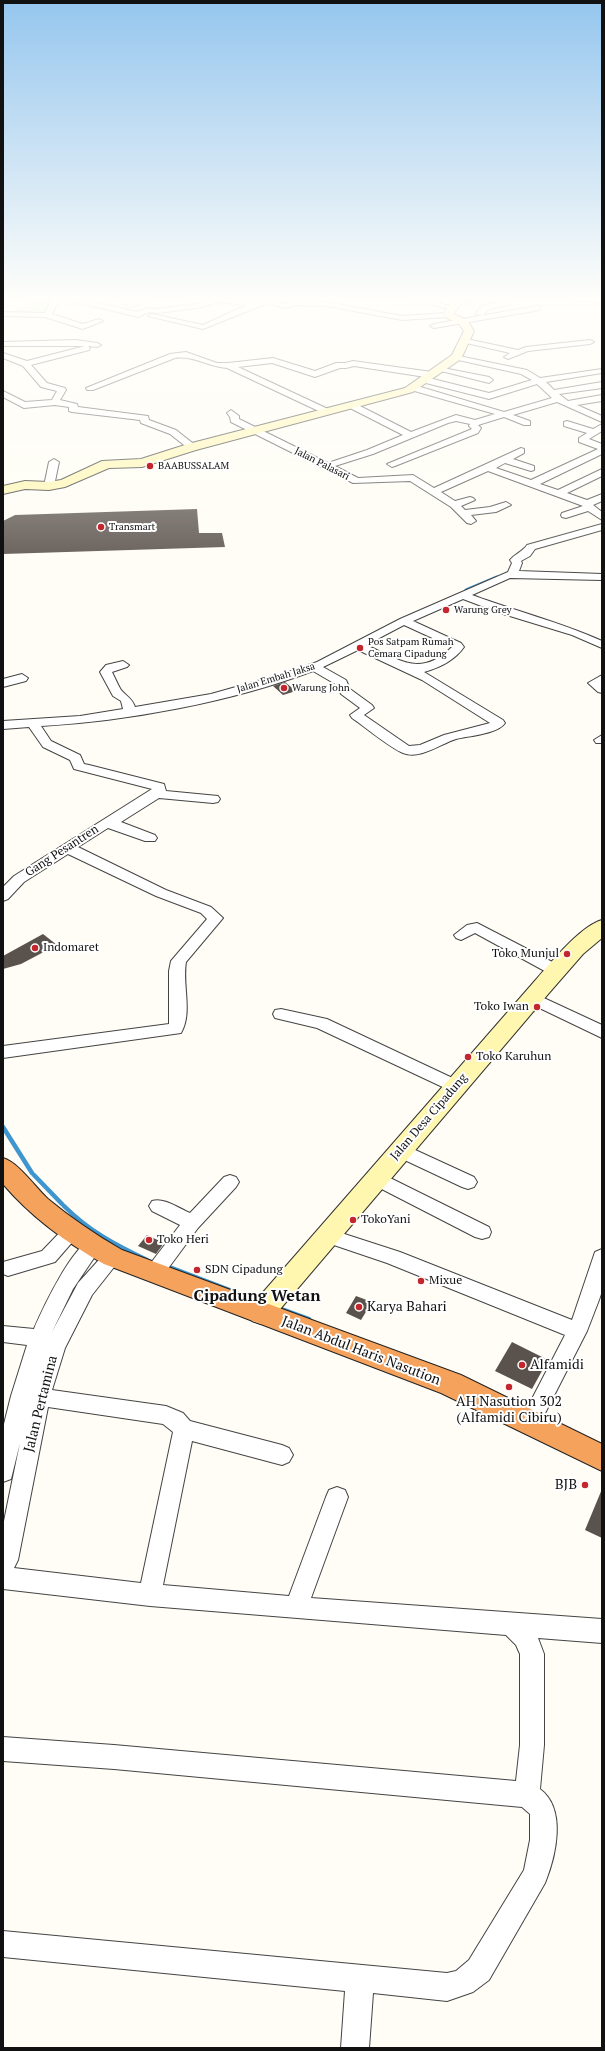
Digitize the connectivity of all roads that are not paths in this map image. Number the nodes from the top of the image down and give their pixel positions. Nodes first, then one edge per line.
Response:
1 (60, 393) edge
2 (285, 393) edge
3 (397, 393) edge
4 (430, 393) edge
5 (480, 393) edge
6 (500, 393) edge
7 (551, 393) edge
8 (568, 393) edge
9 (3, 394) edge
10 (555, 396) junction
11 (602, 398) edge
12 (55, 402) junction
13 (566, 404) junction
14 (351, 405) junction
15 (325, 411) junction
16 (602, 412) edge
17 (231, 413) dead end
18 (505, 414) junction
19 (590, 414) junction
20 (602, 418) edge
21 (527, 422) dead end
22 (475, 423) junction
23 (568, 424) dead end
24 (602, 427) edge
25 (258, 431) junction
26 (593, 432) junction
27 (410, 435) junction
28 (192, 447) junction
29 (602, 449) edge
30 (521, 451) dead end
31 (506, 460) junction
32 (54, 462) dead end
33 (392, 464) dead end
34 (327, 466) junction
35 (488, 468) junction
36 (531, 468) dead end
37 (602, 472) edge
38 (531, 484) junction
39 (49, 486) junction
40 (3, 490) edge
41 (435, 491) junction
42 (558, 494) junction
43 (602, 497) edge
44 (470, 500) dead end
45 (454, 505) junction
46 (506, 505) dead end
47 (588, 505) junction
48 (464, 512) junction
49 (566, 515) dead end
50 (602, 517) edge
51 (471, 521) dead end
52 (602, 527) edge
53 (513, 574) junction
54 (602, 577) edge
55 (462, 595) junction
56 (404, 621) junction
57 (357, 645) junction
58 (602, 645) edge
59 (123, 665) dead end
60 (314, 667) junction
61 (406, 668) junction
62 (22, 678) dead end
63 (602, 679) edge
64 (3, 683) edge
65 (602, 689) edge
66 (130, 712) junction
67 (32, 722) junction
68 (3, 725) edge
69 (158, 793) junction
70 (213, 799) dead end
71 (110, 824) junction
72 (150, 838) dead end
73 (68, 848) junction
74 (3, 896) edge
75 (602, 927) edge
76 (461, 935) dead end
77 (557, 971) junction
78 (533, 998) junction
79 (281, 1014) dead end
80 (602, 1032) edge
81 (3, 1052) edge
82 (455, 1086) junction
83 (400, 1150) junction
84 (3, 1167) edge
85 (376, 1178) junction
86 (230, 1182) dead end
87 (468, 1182) dead end
88 (158, 1206) dead end
89 (192, 1223) junction
90 (73, 1232) junction
91 (482, 1232) dead end
92 (329, 1236) junction
93 (103, 1252) junction
94 (602, 1257) edge
95 (8, 1268) dead end
96 (154, 1273) junction
97 (599, 1284) edge
98 (261, 1313) junction
99 (577, 1331) junction
100 (3, 1334) edge
101 (49, 1339) junction
102 (30, 1396) junction
103 (530, 1422) junction
104 (184, 1429) junction
105 (7, 1440) edge
106 (282, 1456) dead end
107 (602, 1458) edge
108 (3, 1472) edge
109 (337, 1496) dead end
110 (3, 1564) edge
111 (3, 1578) edge
112 (150, 1595) junction
113 (296, 1608) junction
114 (511, 1624) junction
115 (602, 1630) edge
116 (3, 1749) edge
117 (526, 1796) junction
118 (3, 1944) edge
119 (360, 1978) junction
120 (355, 2048) edge

1 - 12 street
2 - 15 street
3 - 14 street
4 - 18 street
5 - 6 street
7 - 10 street
8 - 10 street
9 - 12 street
10 - 13 street
10 - 18 street
11 - 13 street
12 - 28 street
13 - 19 street
14 - 15 street
14 - 27 street
15 - 25 street
16 - 19 street
17 - 25 street, Jalan Palasari
18 - 21 street
18 - 22 street
19 - 20 street
22 - 27 street
22 - 33 street
23 - 26 street
24 - 26 street
25 - 28 street
25 - 34 street, Jalan Palasari
26 - 29 street
27 - 34 street
28 - 39 street
29 - 38 street
30 - 31 street
31 - 35 street
31 - 36 street
32 - 39 street
34 - 41 street, Jalan Palasari
35 - 38 street
35 - 41 street
37 - 42 street
38 - 42 street
39 - 40 street
41 - 45 street, Jalan Palasari
42 - 47 street
43 - 47 street
44 - 45 street
45 - 48 street, Jalan Palasari
46 - 48 street
47 - 49 street
47 - 50 street
48 - 51 street, Jalan Palasari
52 - 53 street
53 - 54 street, Jalan Embah Jaksa
53 - 55 street, Jalan Embah Jaksa
55 - 56 street, Jalan Embah Jaksa
55 - 58 street
56 - 57 street, Jalan Embah Jaksa
56 - 61 street
57 - 60 street, Jalan Embah Jaksa
57 - 61 street
59 - 66 street
60 - 61 street
60 - 66 street, Jalan Embah Jaksa
62 - 64 street
63 - 65 street
66 - 67 street, Jalan Embah Jaksa
67 - 68 street, Jalan Embah Jaksa
67 - 69 street
69 - 70 street
69 - 71 street
71 - 72 street, Gang Pesantren
71 - 73 street, Gang Pesantren
73 - 74 street, Gang Pesantren
73 - 81 street
75 - 77 street, Jalan Desa Cipadung
76 - 77 street
77 - 78 street, Jalan Desa Cipadung
78 - 80 street
78 - 82 street, Jalan Desa Cipadung
79 - 82 street
82 - 83 street, Jalan Desa Cipadung
83 - 85 street, Jalan Desa Cipadung
83 - 87 street
84 - 90 highway, Jalan Abdul Haris Nasution
85 - 91 street
85 - 92 street, Jalan Desa Cipadung
86 - 89 street
88 - 89 street
89 - 96 street
90 - 93 highway, Jalan Abdul Haris Nasution
90 - 95 street
92 - 98 street, Jalan Desa Cipadung
92 - 99 street
93 - 96 highway, Jalan Abdul Haris Nasution
93 - 101 street, Jalan Pertamina
94 - 97 street
96 - 98 highway, Jalan Abdul Haris Nasution
97 - 99 street
98 - 103 highway, Jalan Abdul Haris Nasution
99 - 103 street
100 - 101 street
101 - 102 street, Jalan Pertamina
102 - 104 street
102 - 105 street, Jalan Pertamina
102 - 110 street, Jalan Pertamina
103 - 107 highway, Jalan Abdul Haris Nasution
104 - 106 street
104 - 112 street
105 - 108 street, Jalan Pertamina
109 - 113 street
111 - 112 street
112 - 113 street
113 - 114 street
114 - 115 street
114 - 117 street
116 - 117 street
117 - 119 street
118 - 119 street
119 - 120 street

